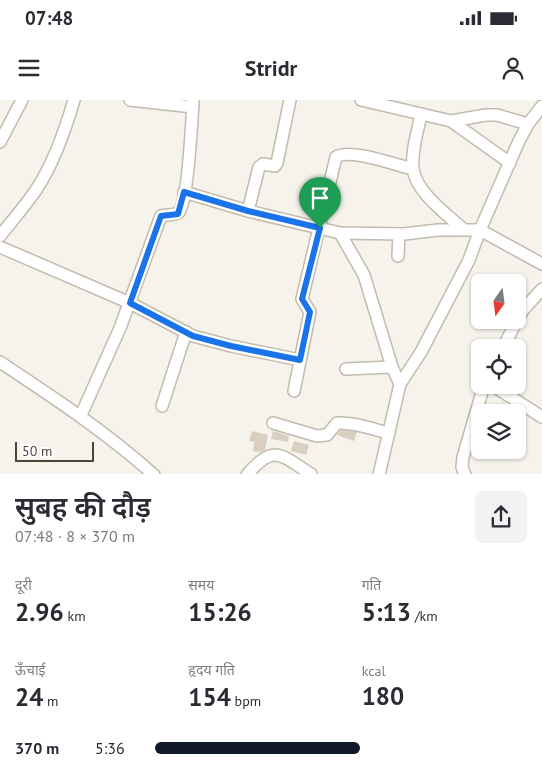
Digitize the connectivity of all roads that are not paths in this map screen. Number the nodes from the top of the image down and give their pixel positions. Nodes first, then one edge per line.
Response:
1 (22, 100) edge
2 (74, 100) edge
3 (130, 100) edge
4 (290, 100) edge
5 (361, 100) edge
6 (193, 103) edge
7 (542, 106) edge
8 (421, 114) junction
9 (451, 121) junction
10 (528, 124) junction
11 (0, 142) edge
12 (510, 163) junction
13 (413, 169) junction
14 (184, 192) junction
15 (248, 211) junction
16 (320, 228) junction
17 (464, 230) junction
18 (480, 230) junction
19 (340, 233) junction
20 (399, 234) junction
21 (0, 236) edge
22 (0, 247) edge
23 (398, 256) dead end
24 (542, 264) edge
25 (542, 289) edge
26 (130, 303) junction
27 (526, 307) edge
28 (186, 332) junction
29 (300, 360) junction
30 (0, 362) edge
31 (392, 367) junction
32 (346, 370) dead end
33 (400, 384) junction
34 (294, 392) dead end
35 (481, 394) edge
36 (506, 394) edge
37 (162, 406) dead end
38 (81, 415) junction
39 (542, 417) edge
40 (273, 423) dead end
41 (388, 433) junction
42 (154, 474) edge
43 (248, 474) edge
44 (311, 474) edge
45 (380, 474) edge
46 (465, 474) edge

1 - 11 street
2 - 21 street
3 - 6 street
4 - 15 street
5 - 8 street
6 - 14 street
7 - 10 street
8 - 9 street
8 - 13 street
9 - 10 street
9 - 12 street
10 - 12 street
12 - 18 street
13 - 16 street
13 - 17 street
14 - 15 street
14 - 26 street
15 - 16 street
16 - 19 street
16 - 29 street
17 - 18 street
17 - 20 street
18 - 24 street
18 - 33 street
19 - 20 street
19 - 31 street
20 - 23 street
22 - 26 street
25 - 27 street
26 - 28 street
26 - 38 street
28 - 29 street
28 - 37 street
29 - 34 street
30 - 38 street
31 - 32 street
31 - 33 street
33 - 41 street
35 - 46 street
36 - 39 street
38 - 42 street
40 - 41 street
41 - 45 street
43 - 44 street

